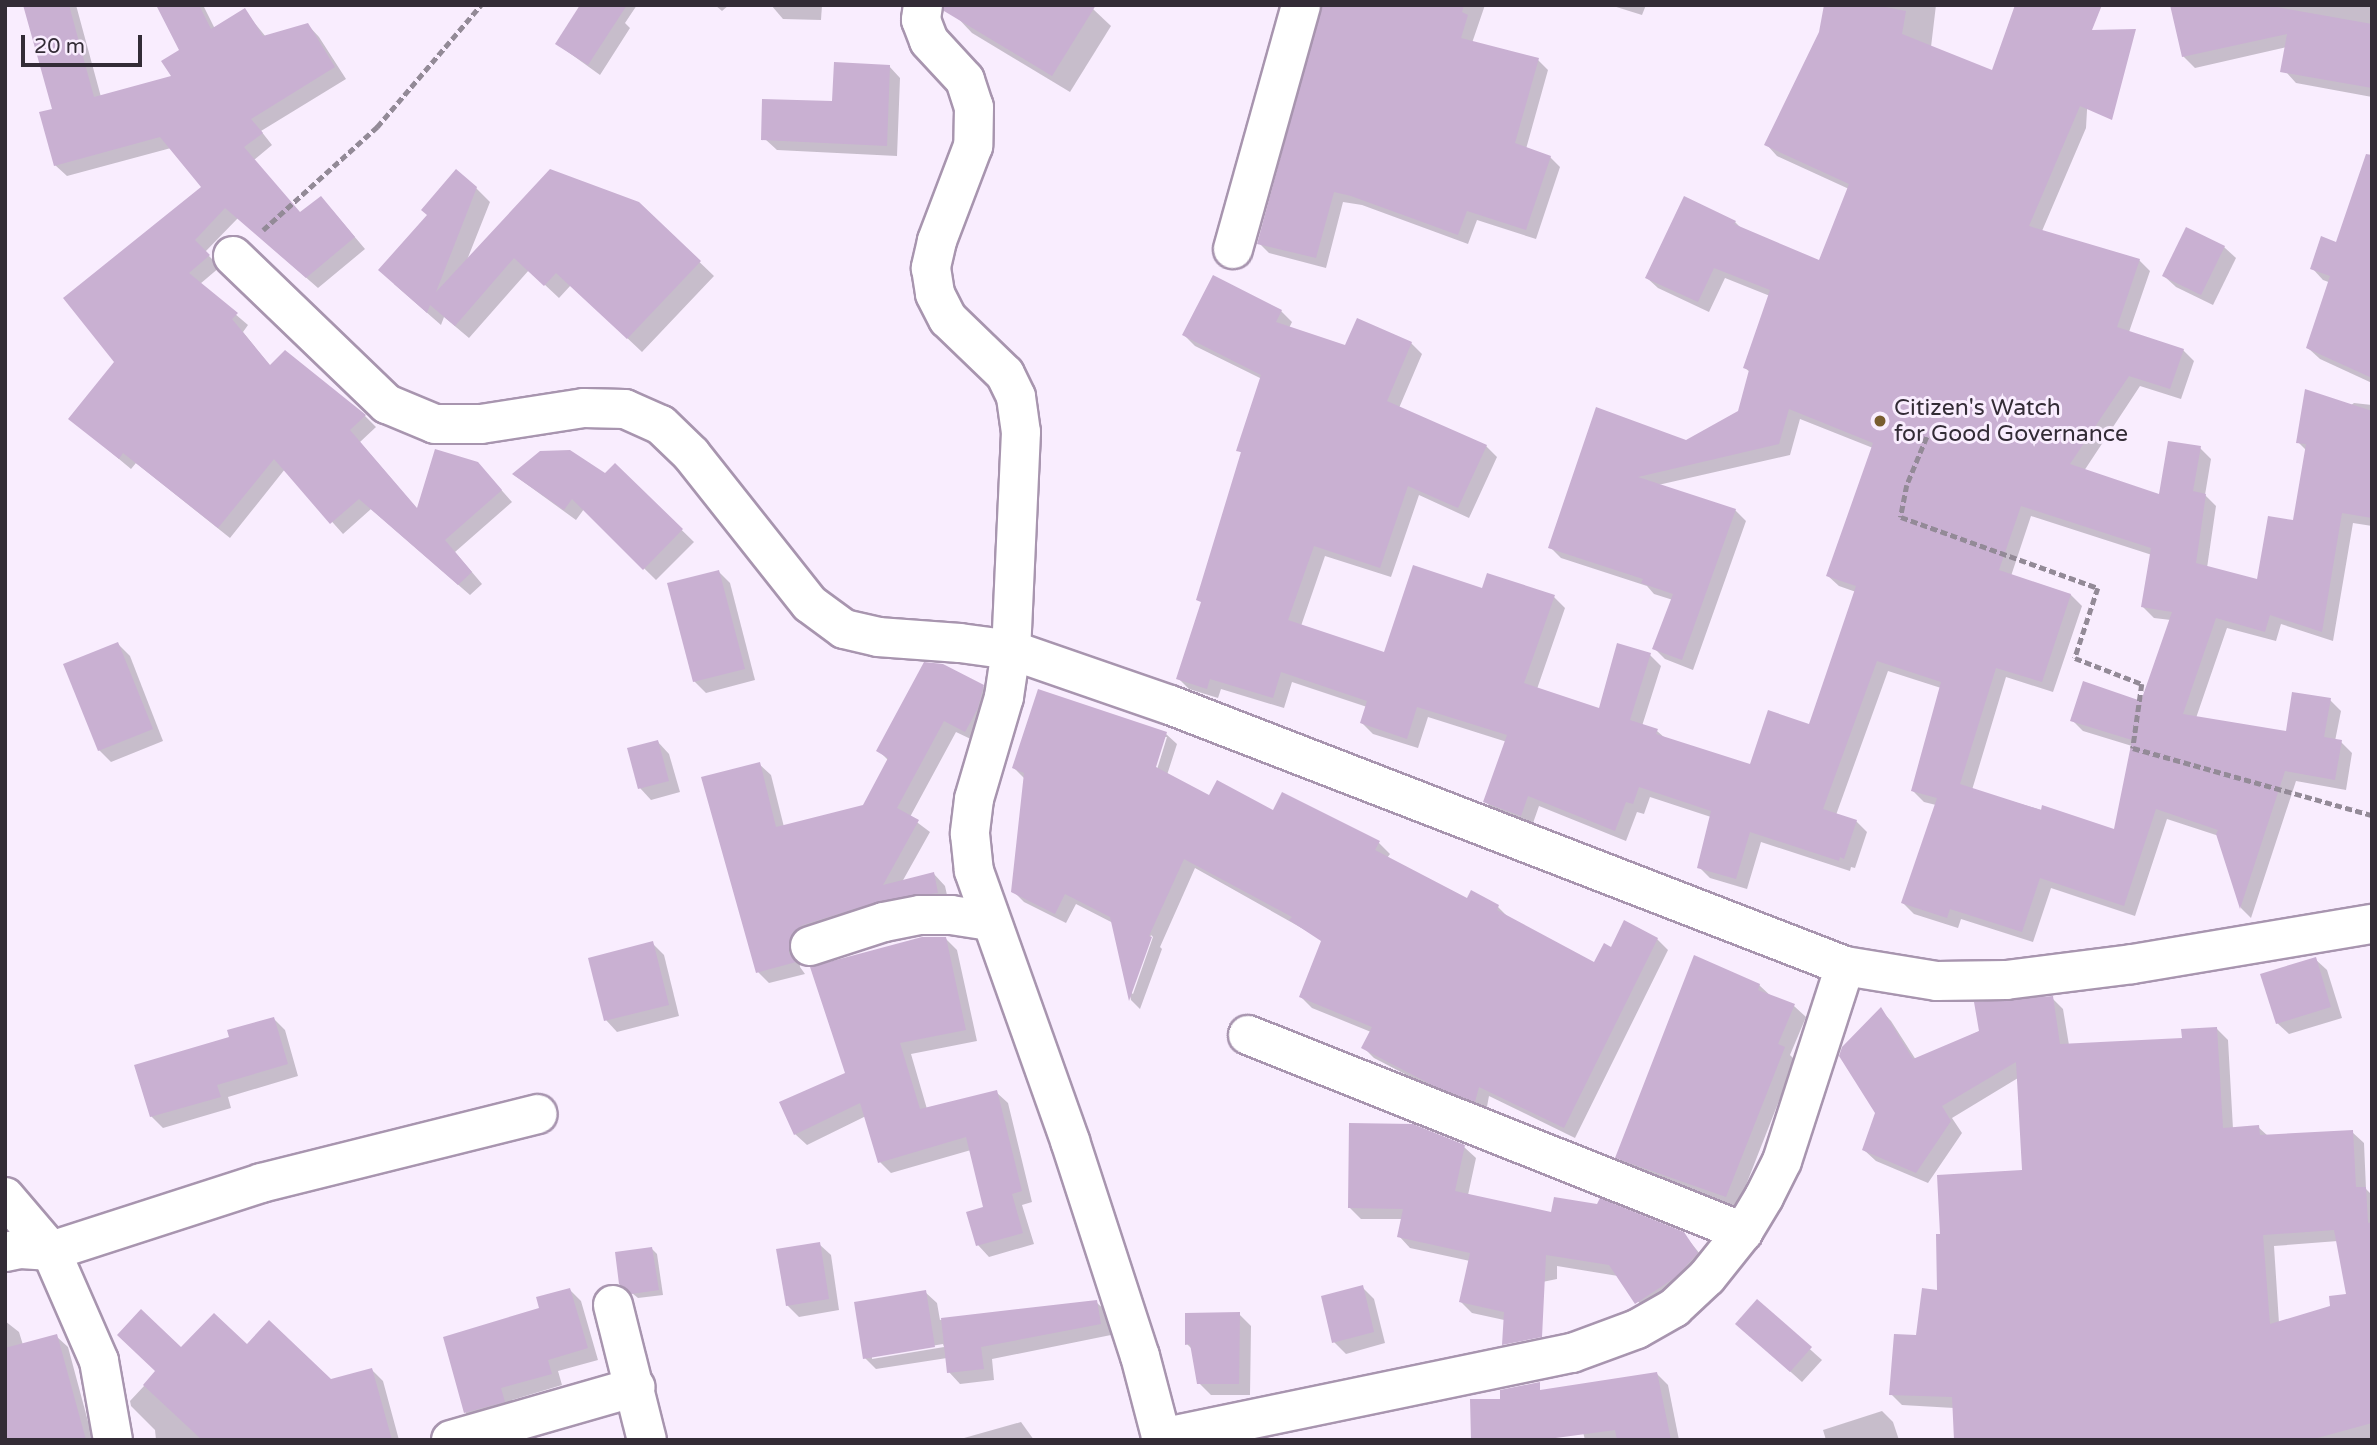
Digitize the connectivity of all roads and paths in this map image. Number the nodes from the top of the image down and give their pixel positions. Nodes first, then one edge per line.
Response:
1 (481, 5) edge
2 (923, 5) edge
3 (1301, 5) edge
4 (1233, 249) dead end
5 (233, 256) joint
6 (1927, 437) dead end
7 (1010, 650) junction
8 (2372, 815) edge
9 (990, 921) junction
10 (2372, 924) edge
11 (810, 946) dead end
12 (1845, 966) junction
13 (1248, 1035) dead end
14 (538, 1114) dead end
15 (5, 1197) edge
16 (1743, 1232) junction
17 (51, 1251) junction
18 (5, 1252) edge
19 (613, 1305) dead end
20 (636, 1387) junction
21 (1161, 1439) edge
22 (113, 1440) edge
23 (451, 1440) edge
24 (647, 1440) edge

1 - 5 path
2 - 7 street
3 - 4 street
5 - 7 street
6 - 8 path
7 - 9 street
7 - 12 street
9 - 11 street
9 - 21 street
10 - 12 street
12 - 16 street
13 - 16 street
14 - 17 street
15 - 17 street
16 - 21 street
17 - 18 street
17 - 22 street
19 - 20 street
20 - 23 street
20 - 24 street

